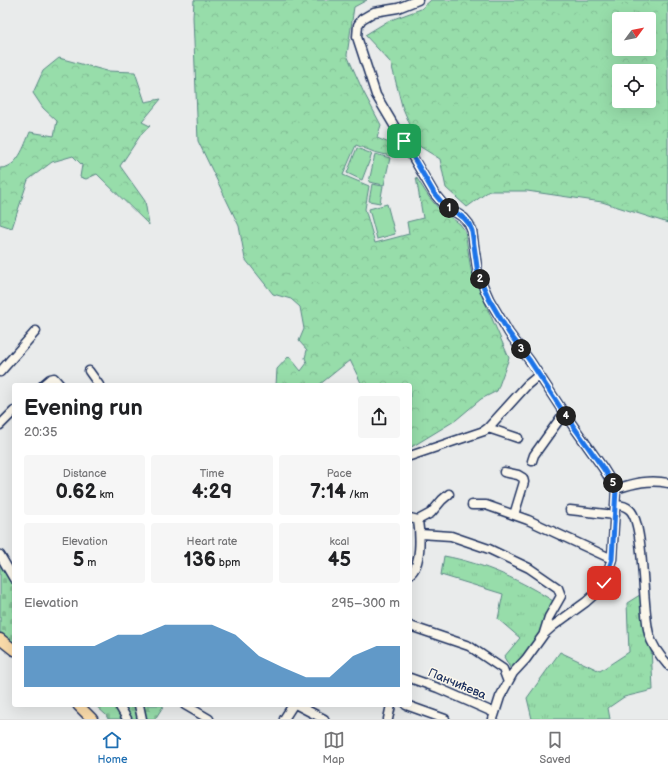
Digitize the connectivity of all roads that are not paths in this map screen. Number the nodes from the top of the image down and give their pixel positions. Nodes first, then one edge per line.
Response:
1 (418, 0) edge
2 (36, 331) dead end
3 (89, 370) dead end
4 (0, 372) edge
5 (539, 375) junction
6 (45, 383) edge
7 (58, 383) edge
8 (98, 383) edge
9 (564, 413) junction
10 (12, 414) edge
11 (0, 425) edge
12 (488, 428) junction
13 (518, 438) dead end
14 (412, 455) edge
15 (532, 461) dead end
16 (504, 472) dead end
17 (668, 483) edge
18 (616, 489) junction
19 (449, 494) dead end
20 (472, 504) dead end
21 (616, 505) junction
22 (570, 510) dead end
23 (514, 515) junction
24 (615, 515) junction
25 (414, 519) edge
26 (420, 534) junction
27 (0, 555) edge
28 (414, 555) edge
29 (612, 559) junction
30 (412, 572) edge
31 (12, 576) edge
32 (412, 627) edge
33 (544, 634) junction
34 (0, 639) edge
35 (12, 648) edge
36 (668, 665) edge
37 (412, 679) edge
38 (508, 682) junction
39 (80, 707) edge
40 (120, 707) edge
41 (139, 707) edge
42 (190, 707) edge
43 (292, 707) edge
44 (301, 707) edge
45 (391, 707) edge
46 (412, 707) edge
47 (494, 716) edge
48 (92, 719) edge
49 (127, 719) edge
50 (142, 719) edge
51 (209, 719) edge
52 (284, 719) edge
53 (324, 719) edge
54 (388, 719) edge
55 (446, 719) edge

1 - 5 street
2 - 4 street
3 - 8 street
5 - 9 street
5 - 12 street
6 - 7 street
9 - 15 street
9 - 18 street
10 - 11 street
12 - 13 street
12 - 14 street
16 - 23 street
17 - 18 street
18 - 21 street
19 - 25 street
20 - 23 street
21 - 24 street
21 - 36 street
22 - 24 street
23 - 29 street
24 - 29 street
25 - 26 street
26 - 28 street
26 - 33 street
27 - 31 street
28 - 30 street
29 - 33 street
32 - 38 street
33 - 38 street
34 - 35 main road
37 - 47 street, Панчићева
38 - 47 street
39 - 48 main road
40 - 49 street
41 - 50 street
42 - 51 street
43 - 52 street
44 - 53 street
45 - 54 street
46 - 55 street

